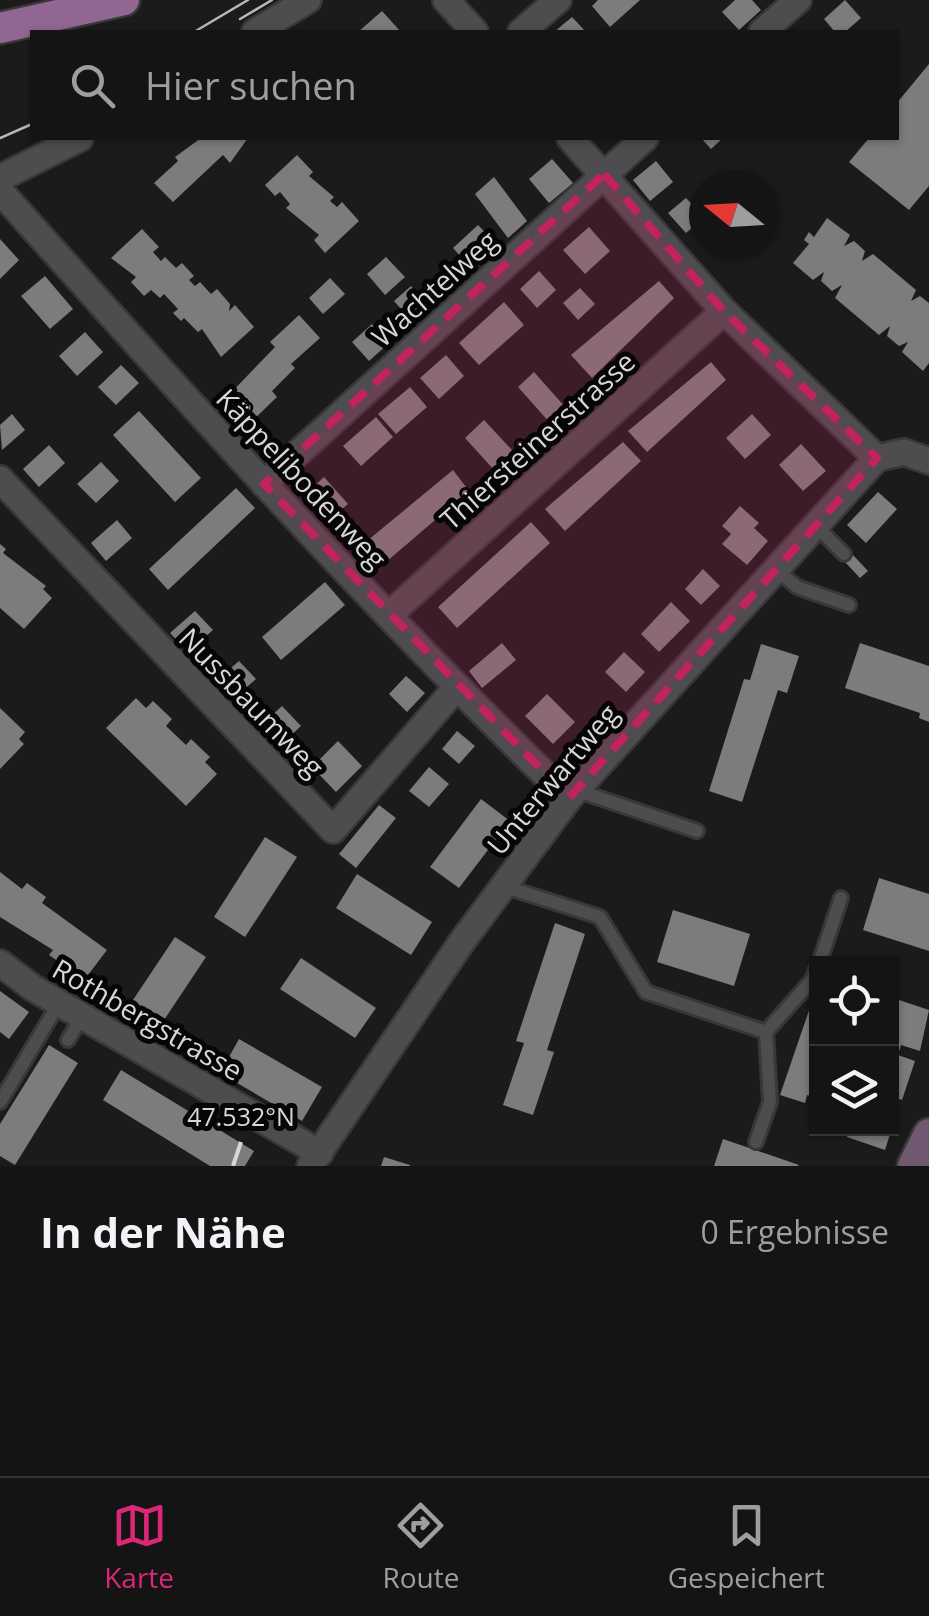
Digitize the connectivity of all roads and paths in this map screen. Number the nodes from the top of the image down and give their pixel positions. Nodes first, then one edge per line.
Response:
1 (124, 0) edge
2 (308, 0) edge
3 (446, 0) edge
4 (558, 0) edge
5 (798, 0) edge
6 (68, 15) edge
7 (0, 28) edge
8 (259, 30) edge
9 (473, 30) edge
10 (523, 30) edge
11 (764, 30) edge
12 (76, 140) edge
13 (572, 140) edge
14 (643, 140) edge
15 (604, 174) junction
16 (0, 178) edge
17 (0, 191) edge
18 (724, 311) junction
19 (877, 458) junction
20 (929, 461) edge
21 (0, 479) edge
22 (264, 484) junction
23 (816, 526) junction
24 (844, 554) dead end
25 (777, 570) junction
26 (850, 605) dead end
27 (390, 614) junction
28 (456, 688) junction
29 (573, 794) junction
30 (698, 831) dead end
31 (503, 886) junction
32 (841, 898) dead end
33 (821, 956) edge
34 (0, 964) edge
35 (809, 984) edge
36 (59, 1003) junction
37 (82, 1016) junction
38 (766, 1032) junction
39 (68, 1040) dead end
40 (0, 1102) edge
41 (929, 1134) edge
42 (756, 1142) dead end
43 (315, 1160) edge
44 (913, 1166) edge

1 - 6 main road
2 - 8 street
3 - 9 street
4 - 10 street
5 - 11 street
6 - 7 main road
12 - 16 street
13 - 15 street
14 - 15 street, Wachtelweg
15 - 18 street
15 - 22 street, Wachtelweg
17 - 22 street, Käppelibodenweg
18 - 19 street
18 - 27 street, Thiersteinerstrasse
19 - 20 street
19 - 23 street, Unterwartweg
21 - 28 street, Nussbaumweg
22 - 27 street, Käppelibodenweg
23 - 24 lane
23 - 25 street, Unterwartweg
25 - 26 lane
25 - 29 street, Unterwartweg
27 - 28 street, Käppelibodenweg
28 - 29 street, Käppelibodenweg
29 - 30 lane
29 - 31 street, Unterwartweg
31 - 38 lane
31 - 43 street, Unterwartweg
32 - 33 lane
34 - 36 street, Rothbergstrasse
35 - 38 lane
36 - 37 street, Rothbergstrasse
36 - 40 lane
37 - 39 lane
37 - 43 street, Rothbergstrasse
38 - 42 lane
41 - 44 main road

